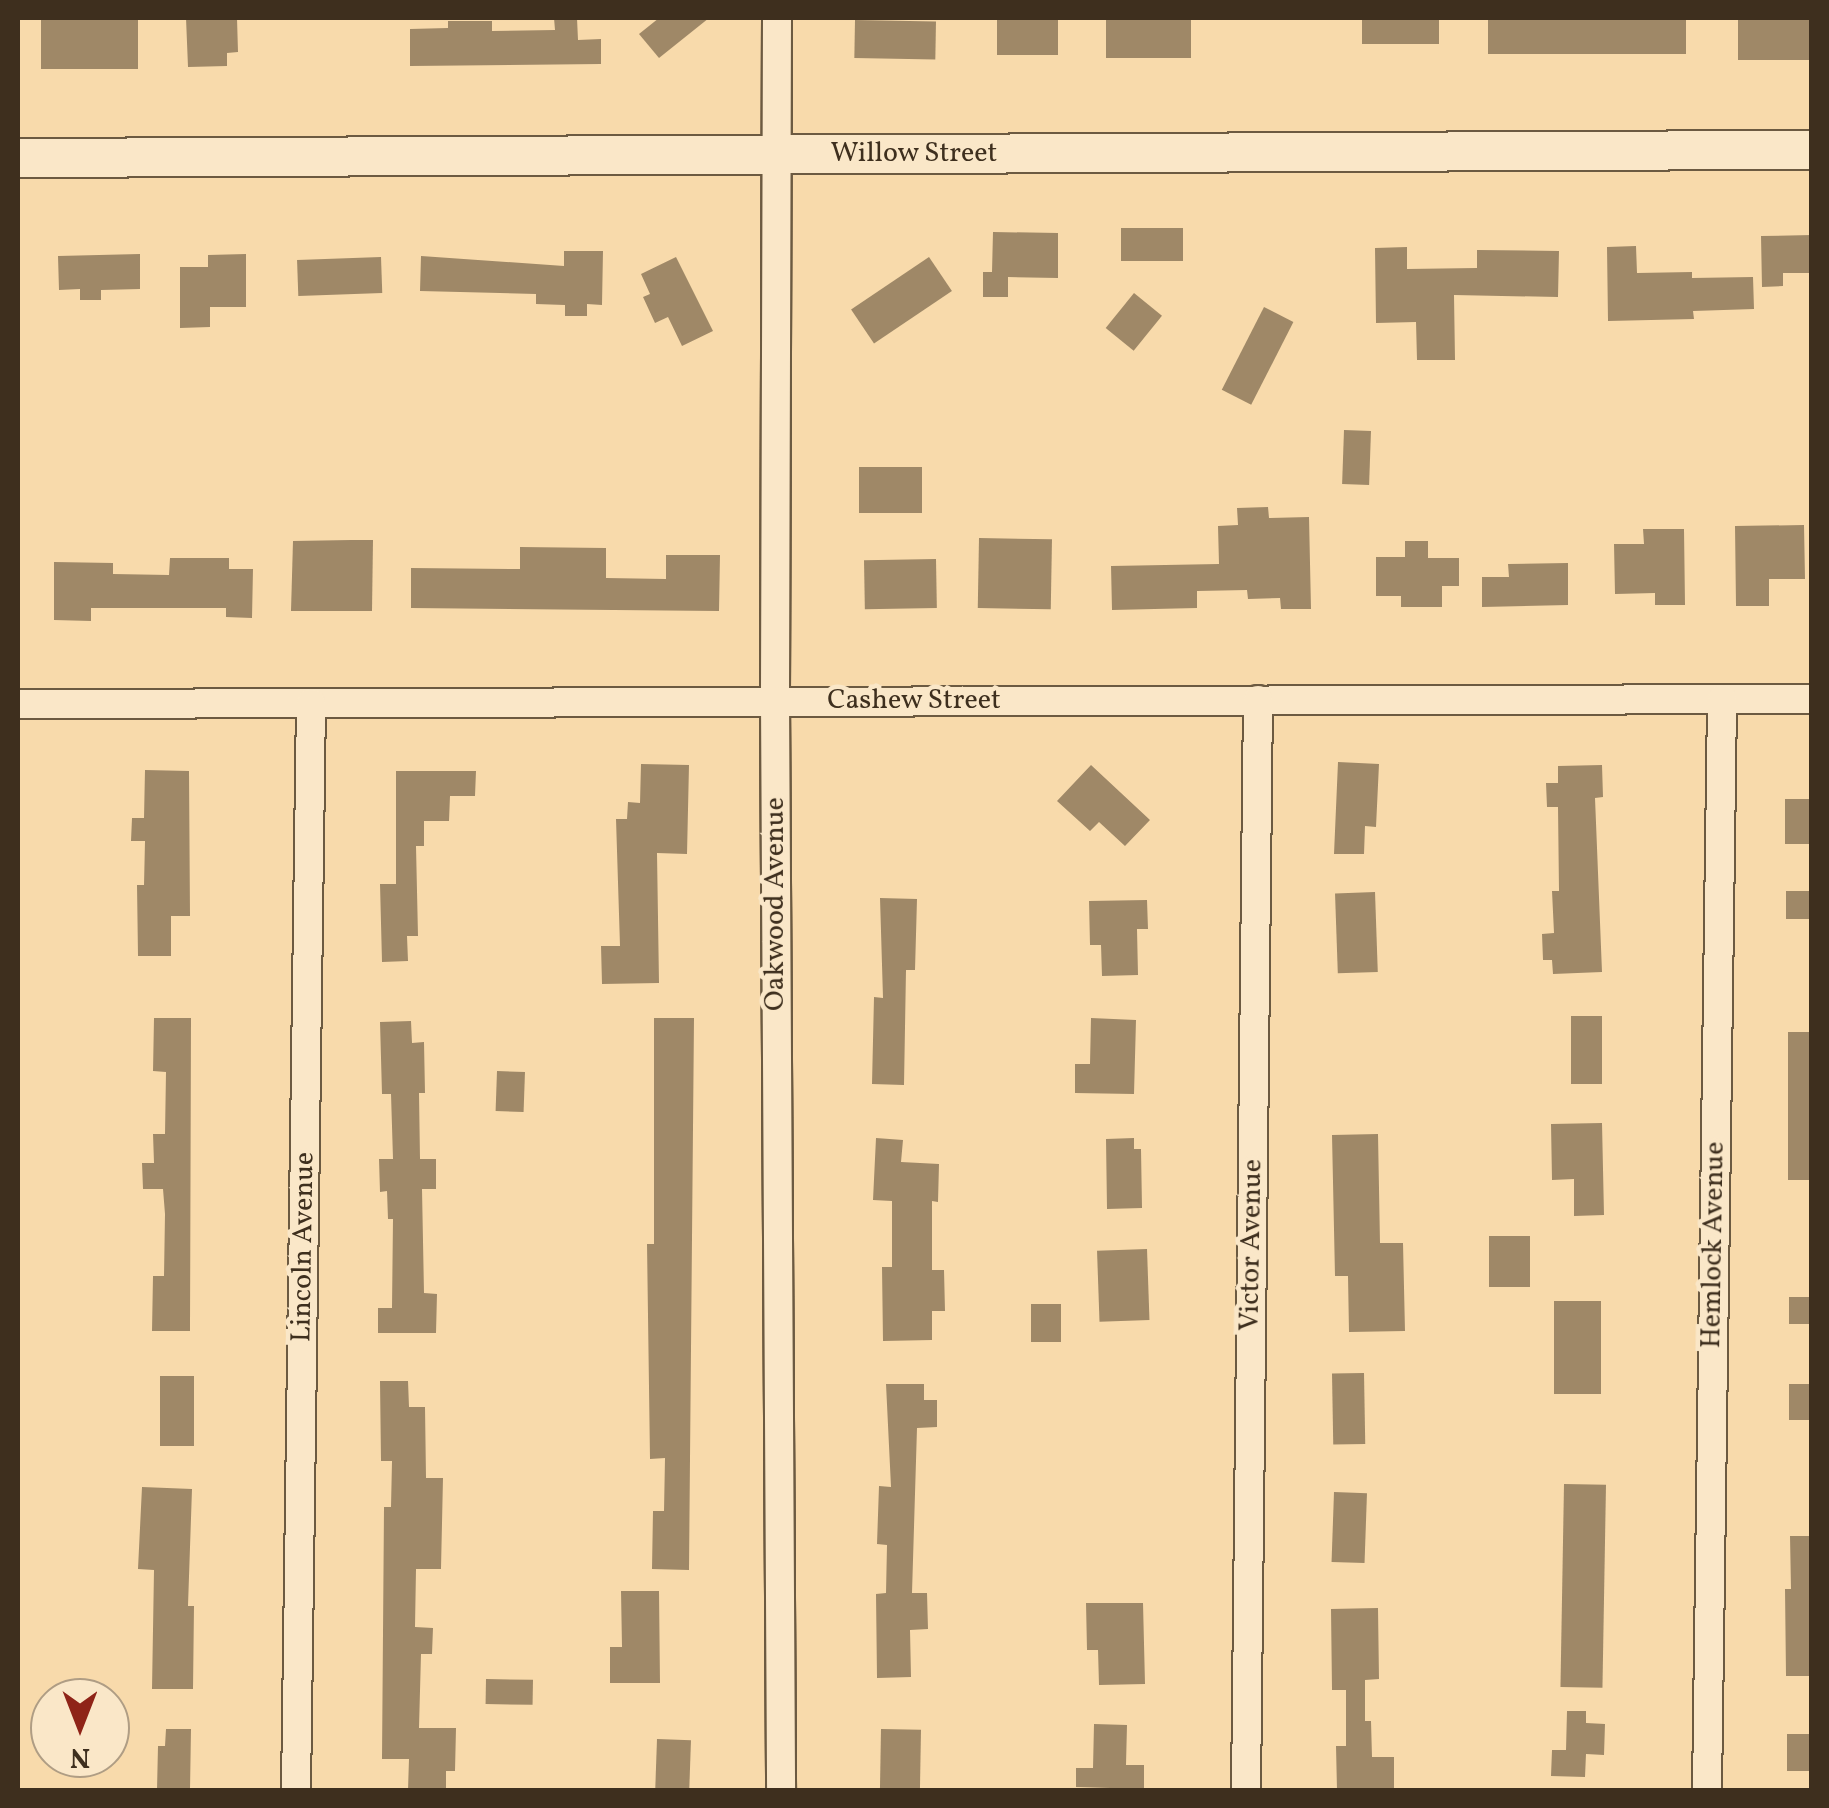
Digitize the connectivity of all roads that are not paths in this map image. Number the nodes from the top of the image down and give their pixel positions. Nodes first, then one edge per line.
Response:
1 (777, 18) edge
2 (1812, 150) edge
3 (777, 155) junction
4 (18, 158) edge
5 (1722, 699) junction
6 (1812, 699) edge
7 (1258, 700) junction
8 (775, 702) junction
9 (311, 703) junction
10 (18, 704) edge
11 (296, 1790) edge
12 (781, 1790) edge
13 (1246, 1790) edge
14 (1707, 1790) edge

1 - 3 street, Oakwood Avenue
2 - 3 street, Willow Street
3 - 4 street, Willow Street
3 - 8 street, Oakwood Avenue
5 - 6 street, Cashew Street
5 - 7 street, Cashew Street
5 - 14 street, Hemlock Avenue
7 - 8 street, Cashew Street
7 - 13 street, Victor Avenue
8 - 9 street, Cashew Street
8 - 12 street, Oakwood Avenue
9 - 10 street, Cashew Street
9 - 11 street, Lincoln Avenue

